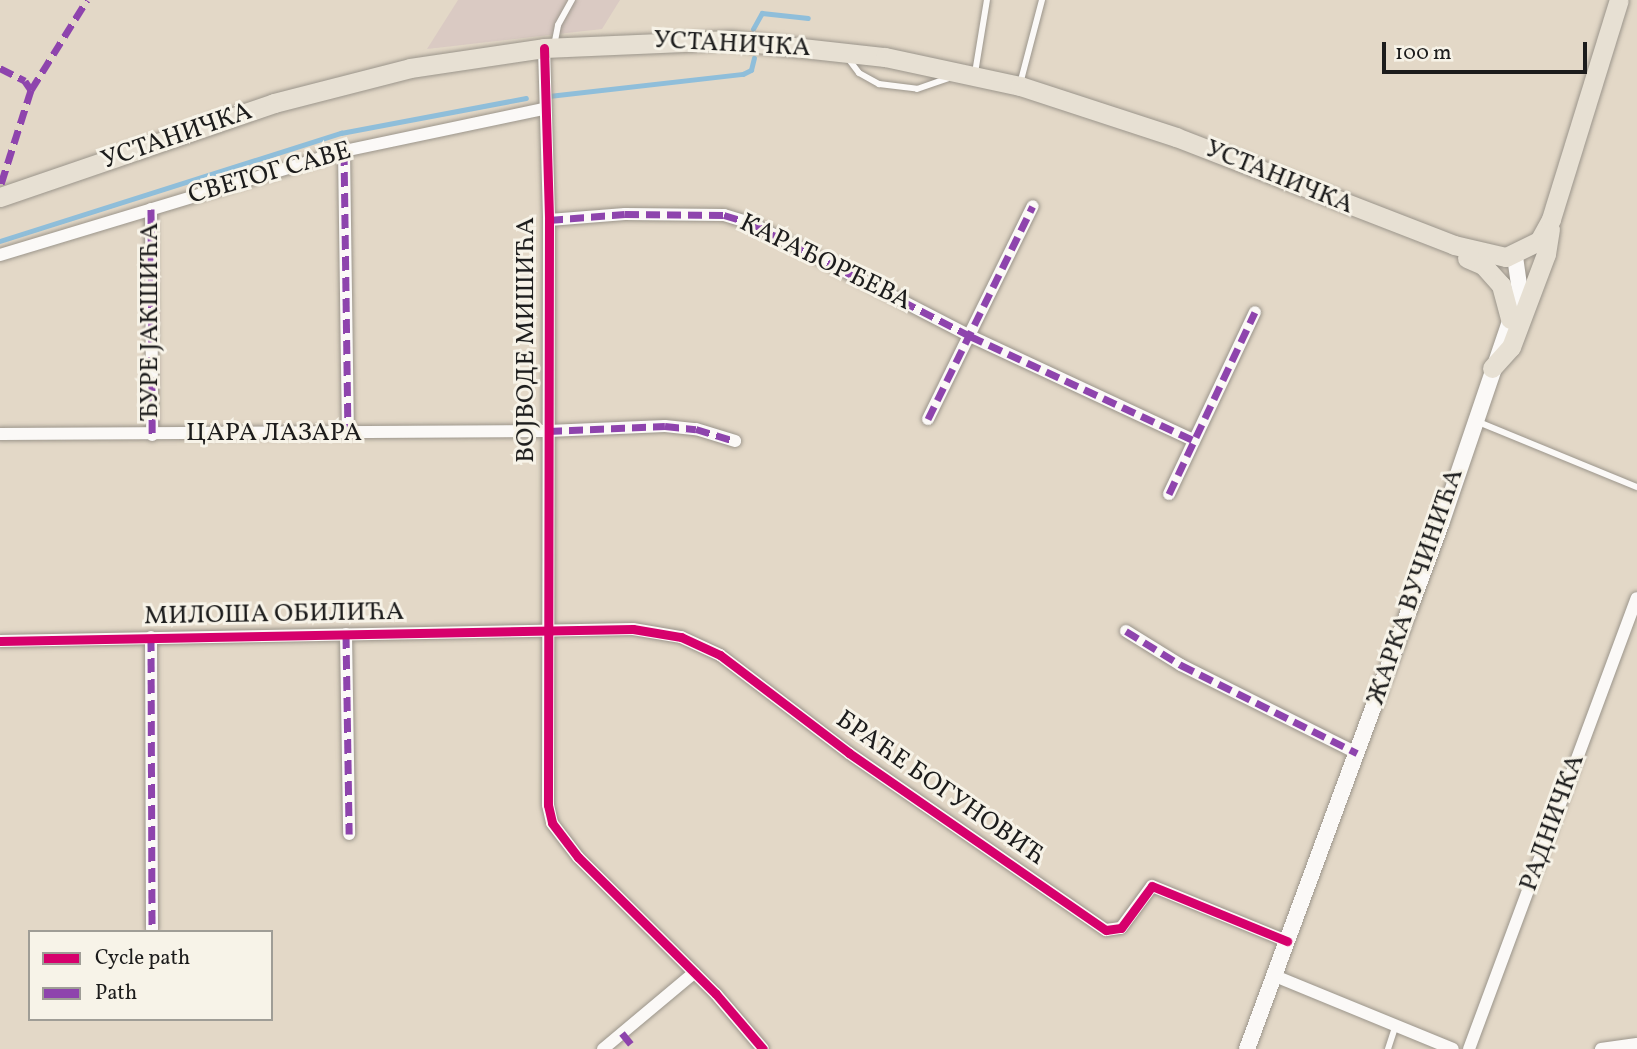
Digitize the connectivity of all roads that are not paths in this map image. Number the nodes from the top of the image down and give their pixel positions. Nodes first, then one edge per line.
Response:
1 (572, 0) edge
2 (987, 0) edge
3 (1041, 0) edge
4 (1619, 0) edge
5 (549, 47) junction
6 (843, 52) junction
7 (969, 73) junction
8 (1020, 86) junction
9 (544, 109) junction
10 (344, 151) junction
11 (0, 197) edge
12 (1033, 206) dead end
13 (151, 209) junction
14 (1551, 219) junction
15 (549, 220) junction
16 (1454, 245) junction
17 (0, 255) edge
18 (1515, 255) junction
19 (1255, 312) dead end
20 (1510, 319) junction
21 (970, 336) junction
22 (1492, 368) junction
23 (928, 419) dead end
24 (1474, 420) junction
25 (548, 431) junction
26 (348, 433) junction
27 (0, 434) edge
28 (152, 435) junction
29 (1193, 440) junction
30 (735, 441) dead end
31 (1637, 486) edge
32 (1169, 494) dead end
33 (1637, 598) edge
34 (1126, 631) dead end
35 (548, 632) junction
36 (346, 634) junction
37 (151, 637) junction
38 (0, 641) edge
39 (1357, 753) junction
40 (349, 835) dead end
41 (152, 929) dead end
42 (1287, 941) junction
43 (694, 973) junction
44 (1275, 976) junction
45 (1396, 1025) junction
46 (1637, 1044) edge
47 (603, 1049) edge
48 (763, 1049) edge
49 (1247, 1049) edge
50 (1388, 1049) edge
51 (1453, 1049) edge
52 (1469, 1049) edge
53 (1601, 1049) edge

1 - 5 lane
2 - 7 lane
3 - 8 lane
4 - 14 main road
5 - 6 main road, УСТАНИЧКА
5 - 9 street, ВОЈВОДЕ МИШИЋА
5 - 11 main road, УСТАНИЧКА
6 - 7 main road, УСТАНИЧКА
6 - 7 lane
7 - 8 main road, УСТАНИЧКА
8 - 16 main road, УСТАНИЧКА
9 - 10 street, СВЕТОГ САВЕ
9 - 15 street, ВОЈВОДЕ МИШИЋА
10 - 13 street, СВЕТОГ САВЕ
10 - 26 street
12 - 21 street
13 - 17 street, СВЕТОГ САВЕ
13 - 28 street, ЂУРЕ ЈАКШИЋА
14 - 18 main road
14 - 22 main road
15 - 21 street, КАРАЂОРЂЕВА
15 - 25 street, ВОЈВОДЕ МИШИЋА
16 - 18 main road
16 - 20 main road
18 - 20 street, ЖАРКА ВУЧИНИЋА
19 - 29 street
20 - 22 street, ЖАРКА ВУЧИНИЋА
21 - 23 street
21 - 29 street, КАРАЂОРЂЕВА
22 - 24 street, ЖАРКА ВУЧИНИЋА
24 - 31 lane
24 - 39 street, ЖАРКА ВУЧИНИЋА
25 - 26 street, ЦАРА ЛАЗАРА
25 - 30 street, ЦАРА ЛАЗАРА
25 - 35 street, ВОЈВОДЕ МИШИЋА
26 - 28 street, ЦАРА ЛАЗАРА
27 - 28 street, ЦАРА ЛАЗАРА
29 - 32 street
33 - 52 street, РАДНИЧКА
34 - 39 street
35 - 36 street, МИЛОША ОБИЛИЋА
35 - 42 street, БРАЋЕ БОГУНОВИЋ
35 - 43 street, ВОЈВОДЕ МИШИЋА
36 - 37 street, МИЛОША ОБИЛИЋА
36 - 40 street
37 - 38 street, МИЛОША ОБИЛИЋА
37 - 41 street
39 - 42 street, ЖАРКА ВУЧИНИЋА
42 - 44 street, ЖАРКА ВУЧИНИЋА
43 - 47 street
43 - 48 street, ВОЈВОДЕ МИШИЋА
44 - 45 street
44 - 49 street, ЖАРКА ВУЧИНИЋА
45 - 50 lane
45 - 51 street
46 - 53 street

